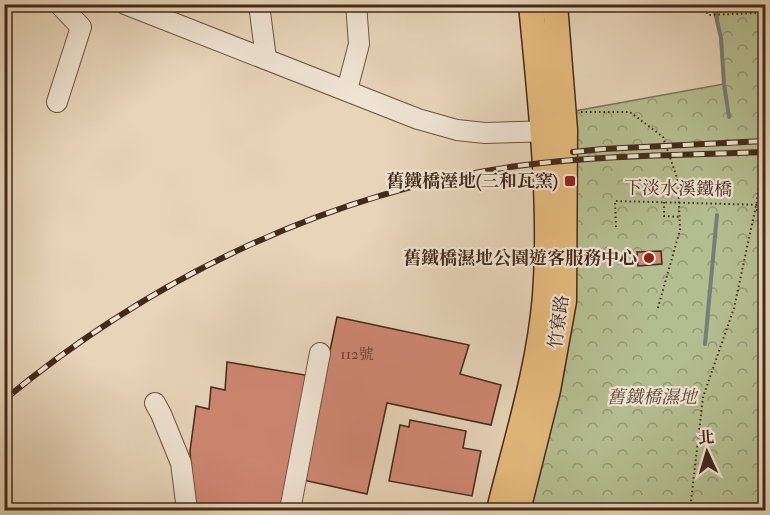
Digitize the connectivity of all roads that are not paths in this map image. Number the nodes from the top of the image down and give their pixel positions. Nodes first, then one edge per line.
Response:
1 (60, 4) edge
2 (125, 4) edge
3 (259, 4) edge
4 (356, 4) edge
5 (531, 4) edge
6 (555, 4) edge
7 (266, 59) junction
8 (347, 90) junction
9 (57, 102) dead end
10 (557, 125) junction
11 (320, 352) dead end
12 (155, 403) dead end
13 (187, 510) edge
14 (290, 510) edge
15 (499, 510) edge
16 (518, 510) edge

1 - 9 street
2 - 7 street
3 - 7 street
4 - 8 street
5 - 10 main road, 竹寮路
6 - 10 main road, 竹寮路
7 - 8 street
8 - 10 street
10 - 15 main road, 竹寮路
10 - 16 main road, 竹寮路
11 - 14 street
12 - 13 street

